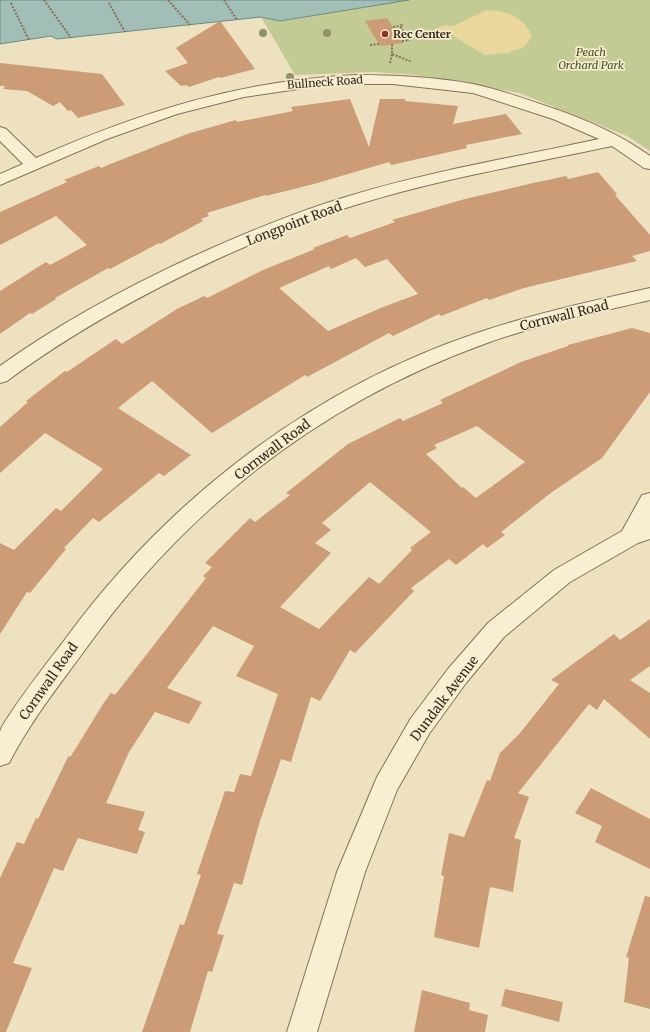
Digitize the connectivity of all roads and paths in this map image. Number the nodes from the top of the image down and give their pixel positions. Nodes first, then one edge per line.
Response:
1 (44, 0) edge
2 (168, 0) edge
3 (224, 0) edge
4 (12, 3) dead end
5 (109, 3) dead end
6 (237, 20) dead end
7 (403, 24) dead end
8 (190, 25) dead end
9 (400, 26) junction
10 (393, 27) dead end
11 (125, 32) dead end
12 (71, 38) dead end
13 (29, 40) dead end
14 (402, 41) dead end
15 (379, 44) dead end
16 (370, 45) dead end
17 (0, 132) edge
18 (616, 140) junction
19 (650, 164) edge
20 (34, 165) junction
21 (0, 180) edge
22 (650, 294) edge
23 (0, 376) edge
24 (650, 501) edge
25 (640, 534) edge
26 (0, 755) edge
27 (302, 1032) edge

1 - 12 path
2 - 8 path
3 - 6 path
4 - 13 path
5 - 11 path
7 - 9 path
9 - 10 path
9 - 14 path
15 - 16 path
17 - 20 street
18 - 19 street, Bullneck Road
18 - 20 street, Bullneck Road
18 - 23 street, Longpoint Road
20 - 21 street, Bullneck Road
22 - 26 street, Cornwall Road
24 - 25 street
25 - 27 street, Dundalk Avenue

